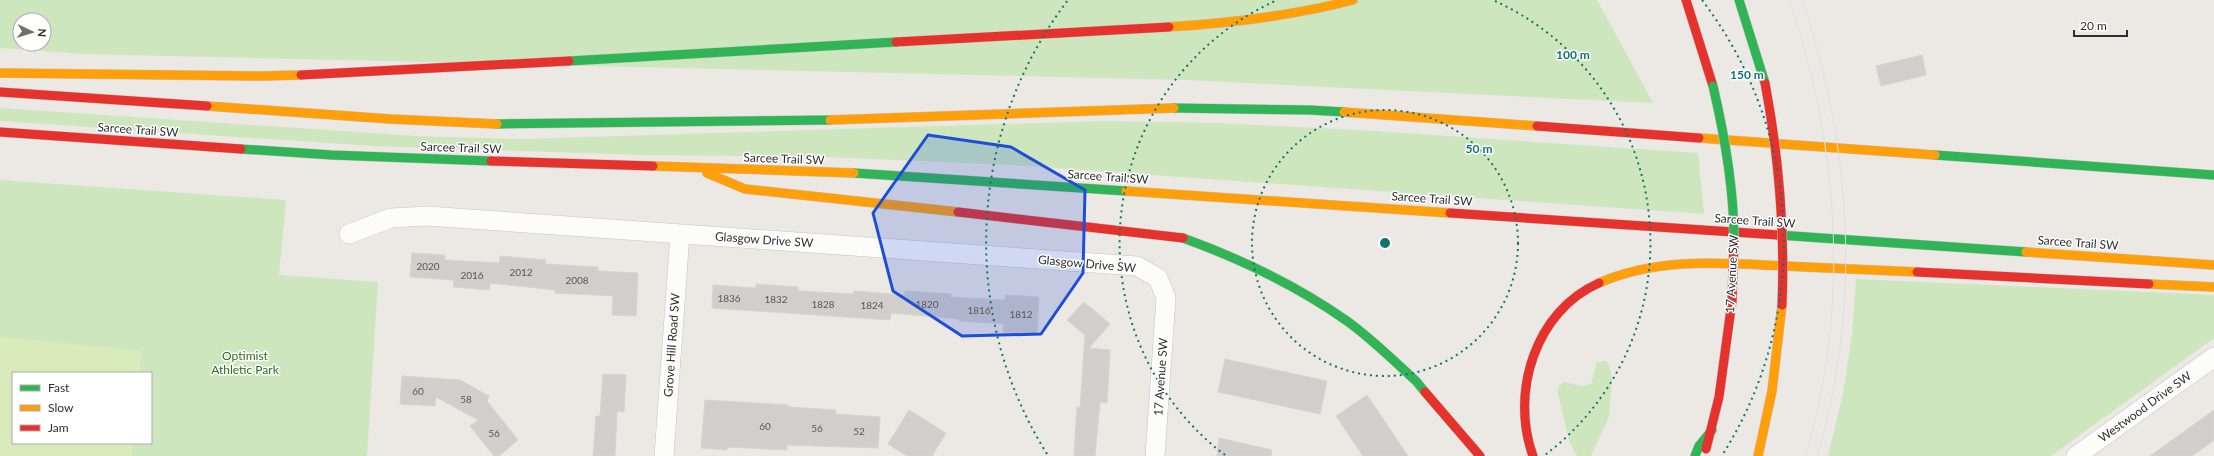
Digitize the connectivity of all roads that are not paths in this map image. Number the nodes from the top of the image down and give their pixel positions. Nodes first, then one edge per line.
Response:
1 (1353, 0) edge
2 (1686, 0) edge
3 (1739, 0) edge
4 (0, 73) edge
5 (0, 92) edge
6 (0, 132) edge
7 (697, 168) junction
8 (2214, 175) edge
9 (349, 234) dead end
10 (680, 234) junction
11 (2214, 265) edge
12 (2214, 287) edge
13 (1166, 298) joint
14 (2214, 358) edge
15 (1712, 430) junction
16 (664, 456) edge
17 (1155, 456) edge
18 (1480, 456) edge
19 (1533, 456) edge
20 (1695, 456) edge
21 (1704, 456) edge
22 (1758, 456) edge
23 (2076, 456) edge

1 - 4 main road
2 - 15 main road, 17 Avenue SW, bridge
3 - 22 main road, bridge
5 - 8 main road, Sarcee Trail SW
6 - 7 main road, Sarcee Trail SW
7 - 11 main road, Sarcee Trail SW
7 - 18 main road
9 - 10 street, Glasgow Drive SW
10 - 13 street, Glasgow Drive SW
10 - 16 street, Grove Hill Road SW
12 - 19 main road
13 - 17 street, 17 Avenue SW
14 - 23 street, Westwood Drive SW
15 - 20 main road
15 - 21 main road, 17 Avenue SW

